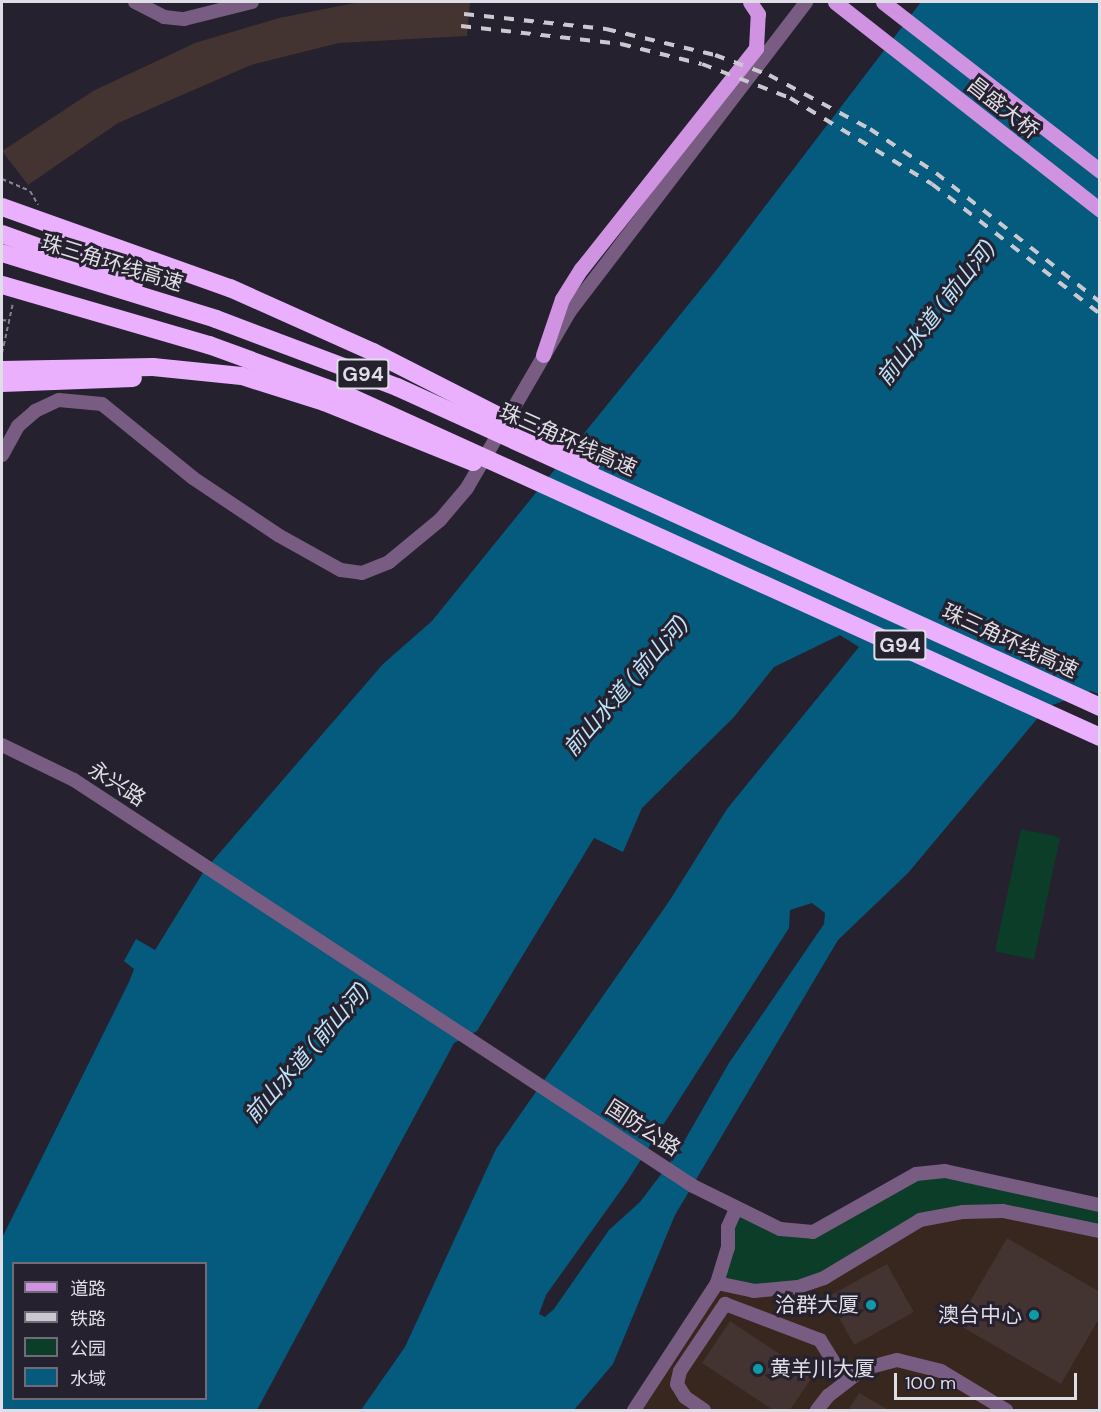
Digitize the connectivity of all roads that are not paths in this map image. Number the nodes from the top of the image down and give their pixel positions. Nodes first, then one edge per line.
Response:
1 (135, 2) edge
2 (252, 2) edge
3 (750, 2) edge
4 (806, 2) edge
5 (835, 2) edge
6 (883, 2) edge
7 (1100, 171) edge
8 (2, 207) edge
9 (1100, 210) edge
10 (2, 234) edge
11 (2, 253) edge
12 (2, 285) edge
13 (269, 339) junction
14 (543, 355) junction
15 (2, 370) edge
16 (2, 383) edge
17 (324, 402) junction
18 (2, 455) edge
19 (711, 529) junction
20 (700, 553) junction
21 (1100, 707) edge
22 (1100, 737) edge
23 (2, 745) edge
24 (204, 866) joint
25 (1100, 1205) edge
26 (736, 1209) junction
27 (1100, 1231) edge
28 (717, 1283) junction
29 (846, 1382) junction
30 (634, 1410) edge
31 (704, 1410) edge
32 (817, 1410) edge
33 (1006, 1410) edge

1 - 2 street
3 - 14 main road
4 - 14 street
5 - 9 main road, 昌盛大桥
6 - 7 main road, 昌盛大桥
8 - 19 highway
10 - 13 highway
11 - 13 highway, 珠三角环线高速 / G94
12 - 20 highway, G94
13 - 19 highway, 珠三角环线高速 / G94
14 - 18 street
15 - 17 highway
16 - 17 highway
17 - 20 highway
19 - 21 highway, 珠三角环线高速 / G94
20 - 22 highway, G94
23 - 24 street, 永兴路
24 - 26 street, 国防公路
25 - 26 street, 国防公路
26 - 28 street
27 - 28 street
28 - 30 street
29 - 31 street
29 - 32 street
29 - 33 street

